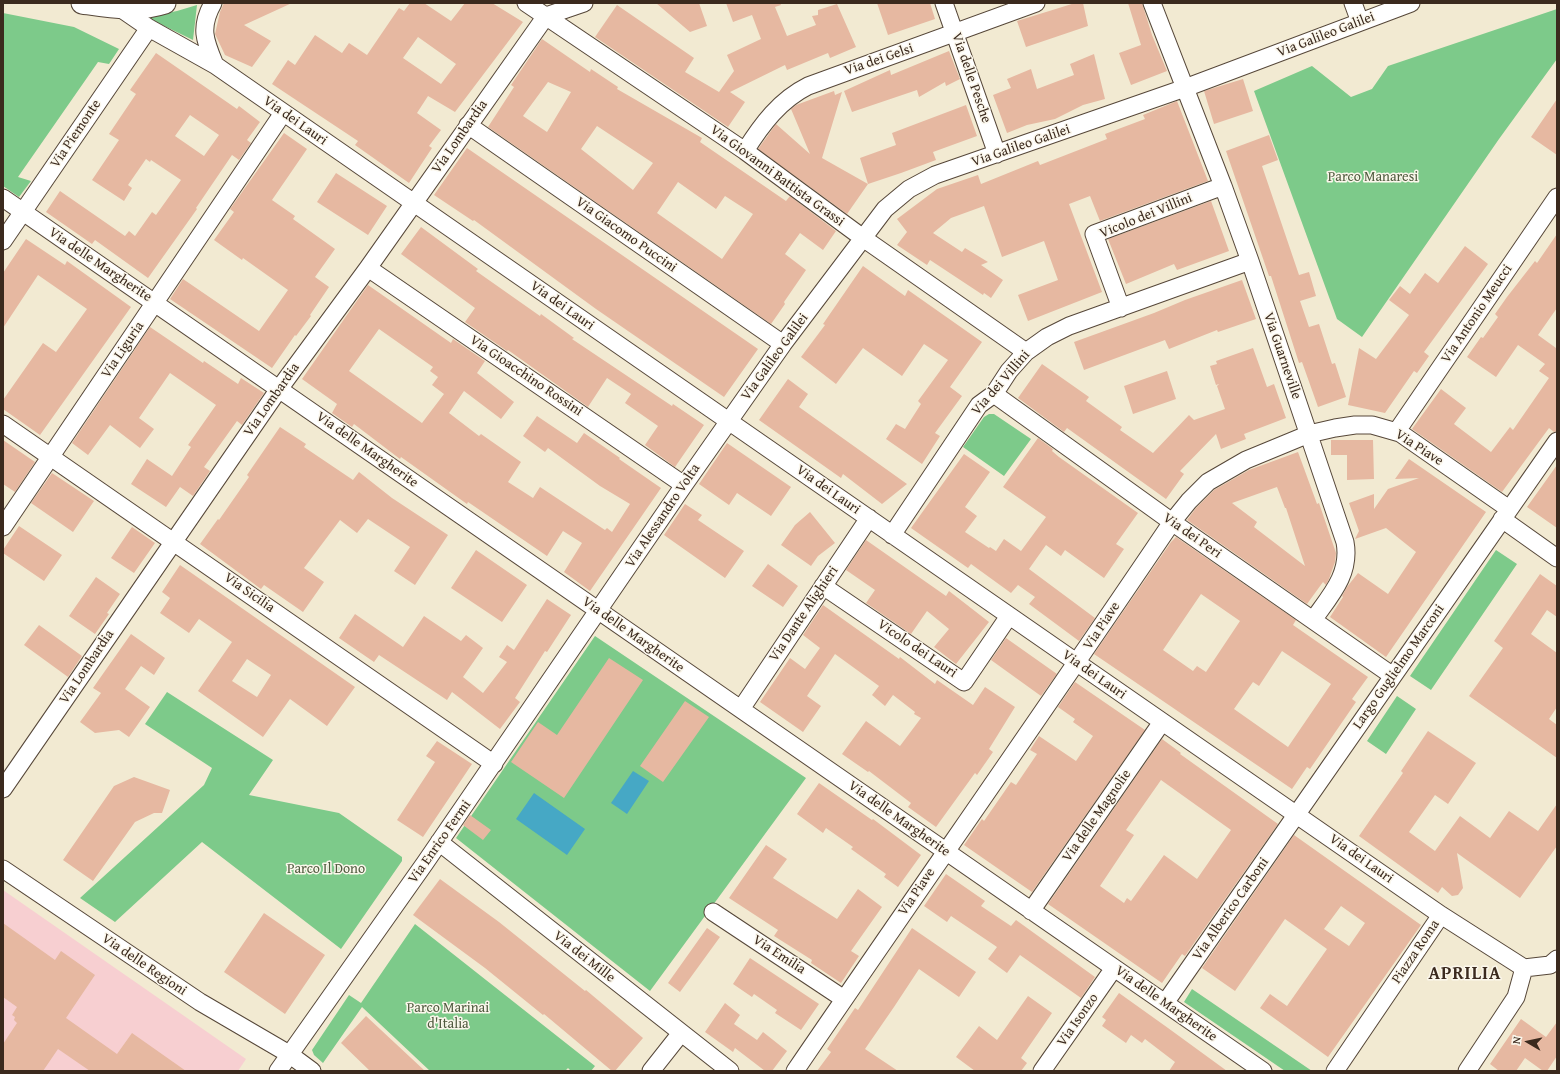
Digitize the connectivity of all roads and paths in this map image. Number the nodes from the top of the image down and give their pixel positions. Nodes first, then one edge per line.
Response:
1 (82, 3) edge
2 (165, 3) edge
3 (213, 3) edge
4 (526, 3) edge
5 (584, 3) edge
6 (944, 3) edge
7 (1036, 3) edge
8 (1152, 3) edge
9 (1353, 3) edge
10 (1411, 3) edge
11 (120, 8) junction
12 (546, 16) junction
13 (1360, 22) junction
14 (149, 28) junction
15 (955, 33) junction
16 (215, 65) junction
17 (1185, 88) junction
18 (283, 113) junction
19 (468, 125) junction
20 (745, 151) junction
21 (997, 154) junction
22 (1223, 186) junction
23 (1557, 197) edge
24 (3, 198) edge
25 (413, 203) junction
26 (23, 212) junction
27 (863, 238) junction
28 (3, 241) edge
29 (1250, 261) junction
30 (368, 268) junction
31 (155, 303) junction
32 (1121, 308) junction
33 (783, 344) junction
34 (1026, 352) junction
35 (279, 390) junction
36 (994, 394) junction
37 (728, 421) junction
38 (3, 424) edge
39 (1397, 432) junction
40 (1309, 434) junction
41 (1557, 441) edge
42 (51, 456) junction
43 (684, 485) junction
44 (1505, 514) junction
45 (869, 518) junction
46 (1172, 522) junction
47 (3, 527) edge
48 (892, 534) junction
49 (173, 541) junction
50 (1557, 558) edge
51 (823, 586) junction
52 (599, 611) junction
53 (1009, 616) junction
54 (1313, 620) junction
55 (1077, 663) junction
56 (1392, 676) junction
57 (741, 709) junction
58 (1162, 722) junction
59 (494, 764) junction
60 (3, 789) edge
61 (1296, 815) junction
62 (440, 842) junction
63 (945, 851) junction
64 (3, 869) edge
65 (1031, 911) junction
66 (713, 912) dead end
67 (1441, 915) junction
68 (1557, 958) edge
69 (1114, 968) junction
70 (1524, 968) junction
71 (844, 999) junction
72 (1165, 1003) junction
73 (681, 1033) junction
74 (289, 1054) junction
75 (278, 1071) edge
76 (312, 1071) edge
77 (651, 1071) edge
78 (730, 1071) edge
79 (795, 1071) edge
80 (1042, 1071) edge
81 (1263, 1071) edge
82 (1335, 1071) edge
83 (1467, 1071) edge

1 - 11 street
2 - 11 street
3 - 16 street
4 - 12 street, Via Giovanni Battista Grassi
5 - 12 street
6 - 15 street, Via delle Pesche
7 - 15 street, Via dei Gelsi
8 - 17 street, Via Guarneville
9 - 13 street
10 - 13 street, Via Galileo Galilei
11 - 14 street, Via dei Lauri
12 - 19 street, Via Lombardia
12 - 20 street, Via Giovanni Battista Grassi
13 - 17 street, Via Galileo Galilei
14 - 16 street, Via dei Lauri
14 - 26 street, Via Piemonte
15 - 20 street, Via dei Gelsi
15 - 21 street, Via delle Pesche
16 - 18 street, Via dei Lauri
17 - 21 street, Via Galileo Galilei
17 - 22 street, Via Guarneville
18 - 25 street, Via dei Lauri
18 - 31 street, Via Liguria
19 - 25 street, Via Lombardia
19 - 33 street, Via Giacomo Puccini
20 - 27 street, Via Giovanni Battista Grassi
21 - 27 street, Via Galileo Galilei
22 - 29 street, Via Guarneville
22 - 32 street, Vicolo dei Villini
23 - 39 street, Via Antonio Meucci
24 - 26 street, Via delle Margherite
25 - 30 street, Via Lombardia
25 - 37 street, Via dei Lauri
26 - 28 street, Via Piemonte
26 - 31 street, Via delle Margherite
27 - 33 street, Via Galileo Galilei
27 - 34 street, Via Giovanni Battista Grassi
29 - 32 street, Via dei Villini
29 - 40 street, Via Guarneville
30 - 35 street, Via Lombardia
30 - 43 street, Via Gioacchino Rossini
31 - 35 street, Via delle Margherite
31 - 42 street, Via Liguria
32 - 34 street, Via dei Villini
33 - 37 street, Via Galileo Galilei
34 - 36 street, Via dei Villini
35 - 49 street, Via Lombardia
35 - 52 street, Via delle Margherite
36 - 46 street, Via dei Peri
36 - 48 street, Via dei Villini
37 - 43 street, Via Alessandro Volta
37 - 45 street, Via dei Lauri
38 - 42 street, Via Sicilia
39 - 40 street, Via Piave
39 - 44 street, Via Piave
40 - 46 street, Via Piave
40 - 54 street, Via Guarneville
41 - 44 street, Largo Guglielmo Marconi
42 - 47 street, Via Liguria
42 - 49 street, Via Sicilia
43 - 52 street, Via Alessandro Volta
44 - 50 street, Via Piave
44 - 56 street, Largo Guglielmo Marconi
45 - 48 street, Via dei Lauri
45 - 51 street, Via Dante Alighieri
46 - 54 street, Via dei Peri
46 - 55 street, Via Piave
48 - 53 street, Via dei Lauri
49 - 59 street, Via Sicilia
49 - 60 street, Via Lombardia
51 - 53 street, Vicolo dei Lauri
51 - 57 street, Via Dante Alighieri
52 - 57 street, Via delle Margherite
52 - 59 street, Via Enrico Fermi
53 - 55 street, Via dei Lauri
54 - 56 street, Via dei Peri
55 - 58 street, Via dei Lauri
55 - 63 street, Via Piave
56 - 61 street, Largo Guglielmo Marconi
57 - 63 street, Via delle Margherite
58 - 61 street, Via dei Lauri
58 - 65 street, Via delle Magnolie
59 - 62 street, Via Enrico Fermi
61 - 67 street, Via dei Lauri
61 - 72 street, Via Alberico Carboni
62 - 73 street, Via dei Mille
62 - 74 street, Via Enrico Fermi
63 - 65 street, Via delle Margherite
63 - 71 street, Via Piave
64 - 74 street, Via delle Regioni
65 - 69 street, Via delle Margherite
66 - 71 street, Via Emilia
67 - 70 street, Piazza Roma
67 - 82 street, Piazza Roma
68 - 70 street
69 - 72 street, Via delle Margherite
69 - 80 street, Via Isonzo
70 - 83 street
71 - 79 street, Via Piave
72 - 81 street, Via delle Margherite
73 - 77 street
73 - 78 street, Via dei Mille
74 - 75 street, Via Enrico Fermi
74 - 76 street, Via delle Regioni

